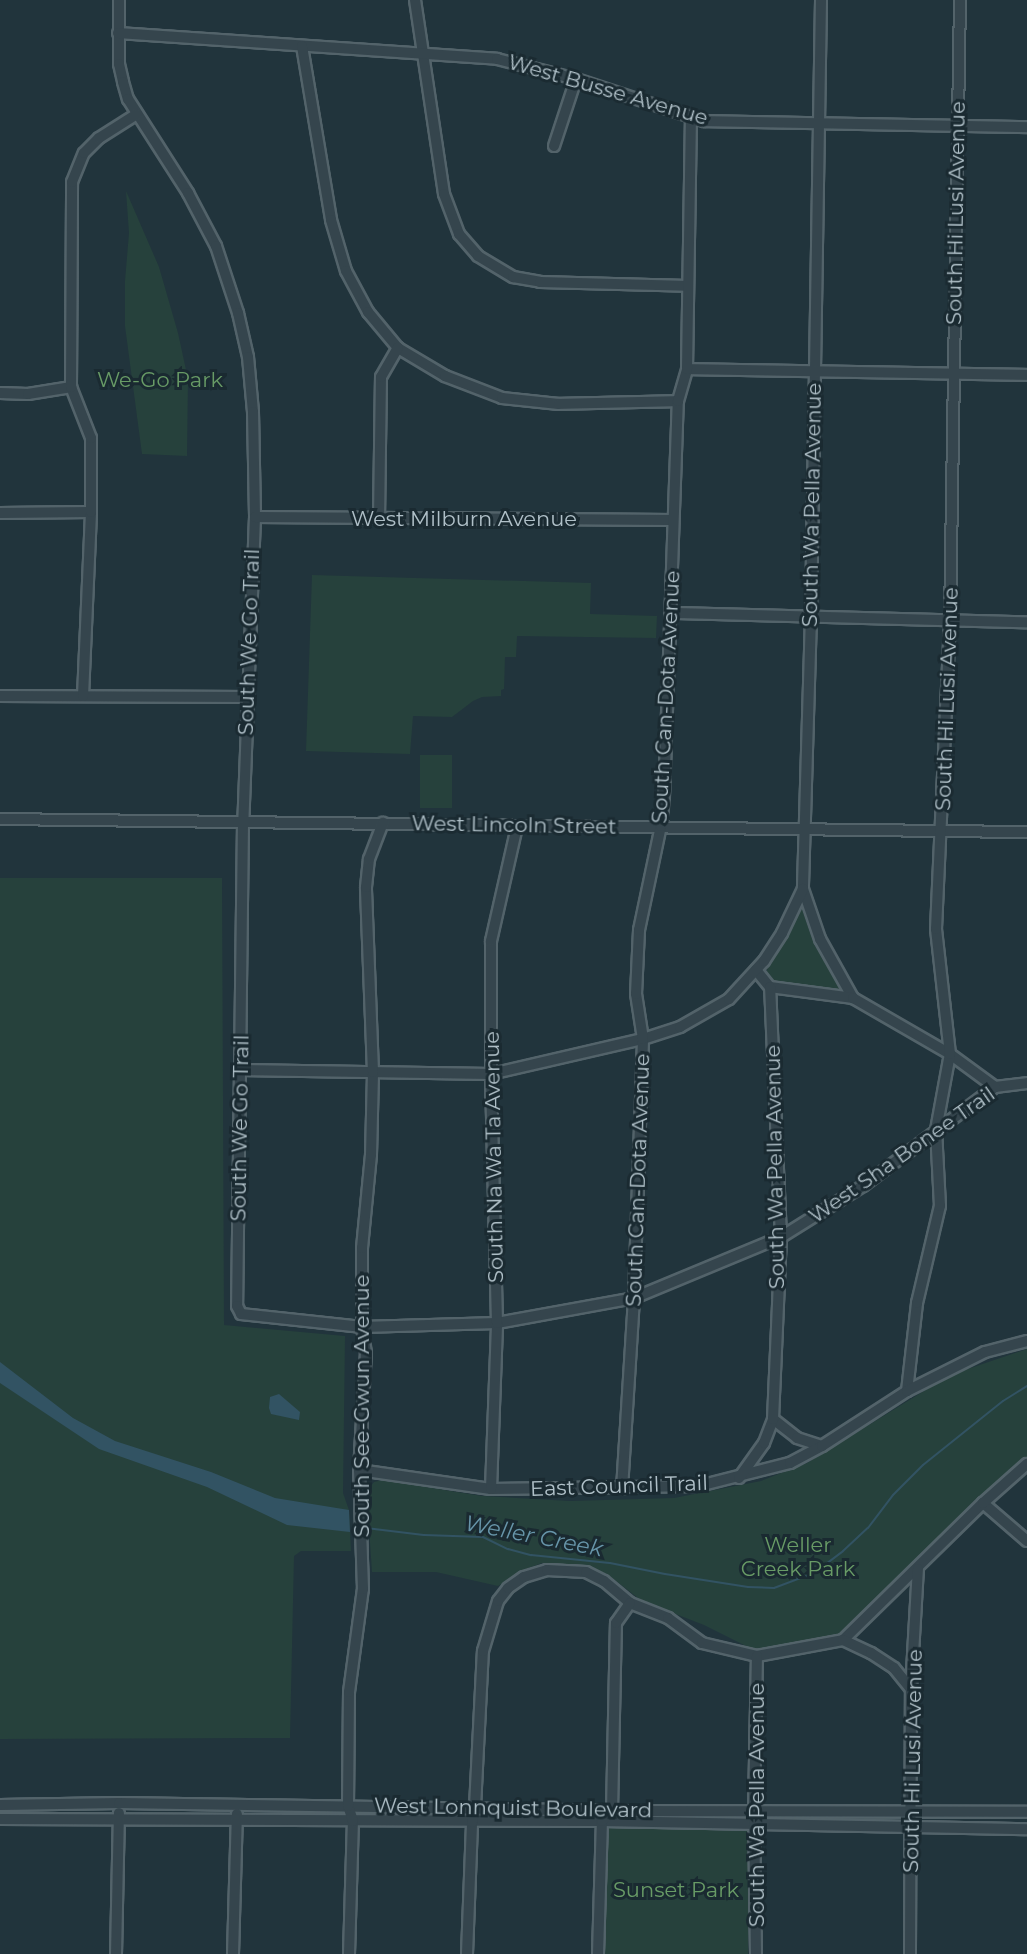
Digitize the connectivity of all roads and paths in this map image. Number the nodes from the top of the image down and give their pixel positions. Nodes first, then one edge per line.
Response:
1 (119, 0) edge
2 (415, 0) edge
3 (821, 0) edge
4 (960, 0) edge
5 (118, 33) junction
6 (302, 46) junction
7 (421, 52) junction
8 (576, 79) junction
9 (137, 114) junction
10 (692, 118) junction
11 (819, 123) junction
12 (958, 125) junction
13 (1027, 127) edge
14 (554, 146) dead end
15 (688, 286) junction
16 (398, 348) junction
17 (687, 369) junction
18 (814, 371) junction
19 (953, 374) junction
20 (1027, 375) edge
21 (70, 387) junction
22 (0, 393) edge
23 (678, 401) junction
24 (91, 512) junction
25 (0, 513) edge
26 (255, 517) junction
27 (379, 519) junction
28 (672, 520) junction
29 (672, 613) junction
30 (811, 616) junction
31 (950, 620) junction
32 (1027, 622) edge
33 (0, 696) edge
34 (83, 696) junction
35 (247, 697) junction
36 (0, 819) edge
37 (243, 823) junction
38 (383, 823) junction
39 (662, 826) junction
40 (517, 827) junction
41 (803, 829) junction
42 (943, 831) junction
43 (1027, 832) edge
44 (803, 889) junction
45 (756, 970) junction
46 (770, 987) junction
47 (853, 998) junction
48 (643, 1039) junction
49 (950, 1054) junction
50 (240, 1070) junction
51 (373, 1072) junction
52 (491, 1074) junction
53 (1027, 1083) edge
54 (995, 1087) junction
55 (936, 1130) junction
56 (781, 1237) junction
57 (634, 1298) junction
58 (241, 1314) joint
59 (497, 1323) junction
60 (362, 1327) junction
61 (1027, 1341) edge
62 (907, 1392) junction
63 (773, 1419) junction
64 (822, 1446) junction
65 (1027, 1464) edge
66 (359, 1470) junction
67 (739, 1478) junction
68 (491, 1489) junction
69 (622, 1490) junction
70 (983, 1503) junction
71 (1027, 1540) edge
72 (918, 1569) junction
73 (630, 1603) junction
74 (843, 1640) junction
75 (757, 1656) junction
76 (911, 1689) junction
77 (119, 1803) junction
78 (237, 1804) junction
79 (0, 1805) edge
80 (348, 1806) junction
81 (475, 1807) junction
82 (754, 1810) junction
83 (912, 1810) junction
84 (612, 1811) junction
85 (1027, 1812) edge
86 (119, 1818) junction
87 (237, 1819) junction
88 (0, 1820) edge
89 (353, 1821) junction
90 (602, 1821) junction
91 (472, 1822) junction
92 (755, 1824) junction
93 (912, 1828) junction
94 (1027, 1829) edge
95 (116, 1954) edge
96 (233, 1954) edge
97 (349, 1954) edge
98 (467, 1954) edge
99 (598, 1954) edge
100 (756, 1954) edge
101 (910, 1954) edge

1 - 5 street, South We Go Trail
2 - 7 street
3 - 11 street, South Wa Pella Avenue
4 - 12 street, South Hi Lusi Avenue
5 - 6 street, West Busse Avenue
5 - 9 street, South We Go Trail
6 - 7 street, West Busse Avenue
6 - 16 street
7 - 8 street, West Busse Avenue
7 - 15 street
8 - 10 street, West Busse Avenue
8 - 14 street
9 - 21 street
9 - 26 street, South We Go Trail
10 - 11 street, West Busse Avenue
10 - 15 street, South Can-Dota Avenue
11 - 12 street, West Busse Avenue
11 - 18 street, South Wa Pella Avenue
12 - 13 street, West Busse Avenue
12 - 19 street, South Hi Lusi Avenue
15 - 17 street, South Can-Dota Avenue
16 - 23 street
16 - 27 street
17 - 18 street
17 - 23 street, South Can-Dota Avenue
18 - 19 street
18 - 30 street, South Wa Pella Avenue
19 - 20 street
19 - 31 street, South Hi Lusi Avenue
21 - 22 street
21 - 24 street
23 - 28 street, South Can-Dota Avenue
24 - 25 street
24 - 34 street
26 - 27 street, West Milburn Avenue
26 - 35 street, South We Go Trail
27 - 28 street, West Milburn Avenue
28 - 29 street, South Can-Dota Avenue
29 - 30 street
29 - 39 street, South Can-Dota Avenue
30 - 31 street
30 - 41 street, South Wa Pella Avenue
31 - 32 street
31 - 42 street, South Hi Lusi Avenue
33 - 34 street
34 - 35 street
35 - 37 street, South We Go Trail
36 - 37 street, West Lincoln Street
37 - 38 street, West Lincoln Street
37 - 50 street, South We Go Trail
38 - 40 street, West Lincoln Street
38 - 51 street, South See-Gwun Avenue
39 - 40 street, West Lincoln Street
39 - 41 street, West Lincoln Street
39 - 48 street, South Can-Dota Avenue
40 - 52 street, South Na Wa Ta Avenue
41 - 42 street, West Lincoln Street
41 - 44 street, South Wa Pella Avenue
42 - 43 street, West Lincoln Street
42 - 49 street, South Hi Lusi Avenue
44 - 45 street
44 - 47 street, South Wa Pella Avenue
45 - 46 street
45 - 48 street
46 - 47 street
46 - 56 street, South Wa Pella Avenue
47 - 49 street
48 - 52 street
48 - 57 street, South Can-Dota Avenue
49 - 54 street
49 - 55 street, South Hi Lusi Avenue
50 - 51 street
50 - 58 street, South We Go Trail
51 - 52 street
51 - 60 street, South See-Gwun Avenue
52 - 59 street, South Na Wa Ta Avenue
53 - 54 street, West Sha Bonee Trail
54 - 55 street, West Sha Bonee Trail
55 - 56 street, West Sha Bonee Trail
55 - 62 street, South Hi Lusi Avenue
56 - 57 street, West Sha Bonee Trail
56 - 63 street, South Wa Pella Avenue
57 - 59 street, West Sha Bonee Trail
57 - 69 street, South Can-Dota Avenue
58 - 60 street, West Sha Bonee Trail
59 - 60 street, West Sha Bonee Trail
59 - 68 street, South Na Wa Ta Avenue
60 - 66 street, South See-Gwun Avenue
61 - 62 street, East Council Trail
62 - 64 street, East Council Trail
63 - 64 street
63 - 67 street, South Wa Pella Avenue
64 - 67 street, East Council Trail
65 - 70 street
66 - 68 street, East Council Trail
66 - 80 street, South See-Gwun Avenue
67 - 69 street, East Council Trail
68 - 69 street, East Council Trail
70 - 71 street
70 - 72 street
72 - 74 street
72 - 76 street, South Hi Lusi Avenue
73 - 75 street
73 - 81 street
73 - 84 street
74 - 75 street
74 - 76 street
75 - 82 street, South Wa Pella Avenue
76 - 83 street, South Hi Lusi Avenue
77 - 78 street, West Lonnquist Boulevard
77 - 79 street, West Lonnquist Boulevard
77 - 86 street
78 - 80 street, West Lonnquist Boulevard
78 - 87 street
80 - 81 street, West Lonnquist Boulevard
80 - 89 street, South See-Gwun Avenue
81 - 84 street, West Lonnquist Boulevard
81 - 91 street
82 - 83 street, West Lonnquist Boulevard
82 - 84 street, West Lonnquist Boulevard
82 - 92 street, South Wa Pella Avenue
83 - 85 street, West Lonnquist Boulevard
83 - 93 street, South Hi Lusi Avenue
84 - 90 street
86 - 87 street, West Lonnquist Boulevard
86 - 88 street, West Lonnquist Boulevard
86 - 95 street
87 - 89 street, West Lonnquist Boulevard
87 - 96 street
89 - 91 street, West Lonnquist Boulevard
89 - 97 street, South See-Gwun Avenue
90 - 91 street, West Lonnquist Boulevard
90 - 92 street, West Lonnquist Boulevard
90 - 99 street
91 - 98 street
92 - 93 street, West Lonnquist Boulevard
92 - 100 street, South Wa Pella Avenue
93 - 94 street, West Lonnquist Boulevard
93 - 101 street, South Hi Lusi Avenue

